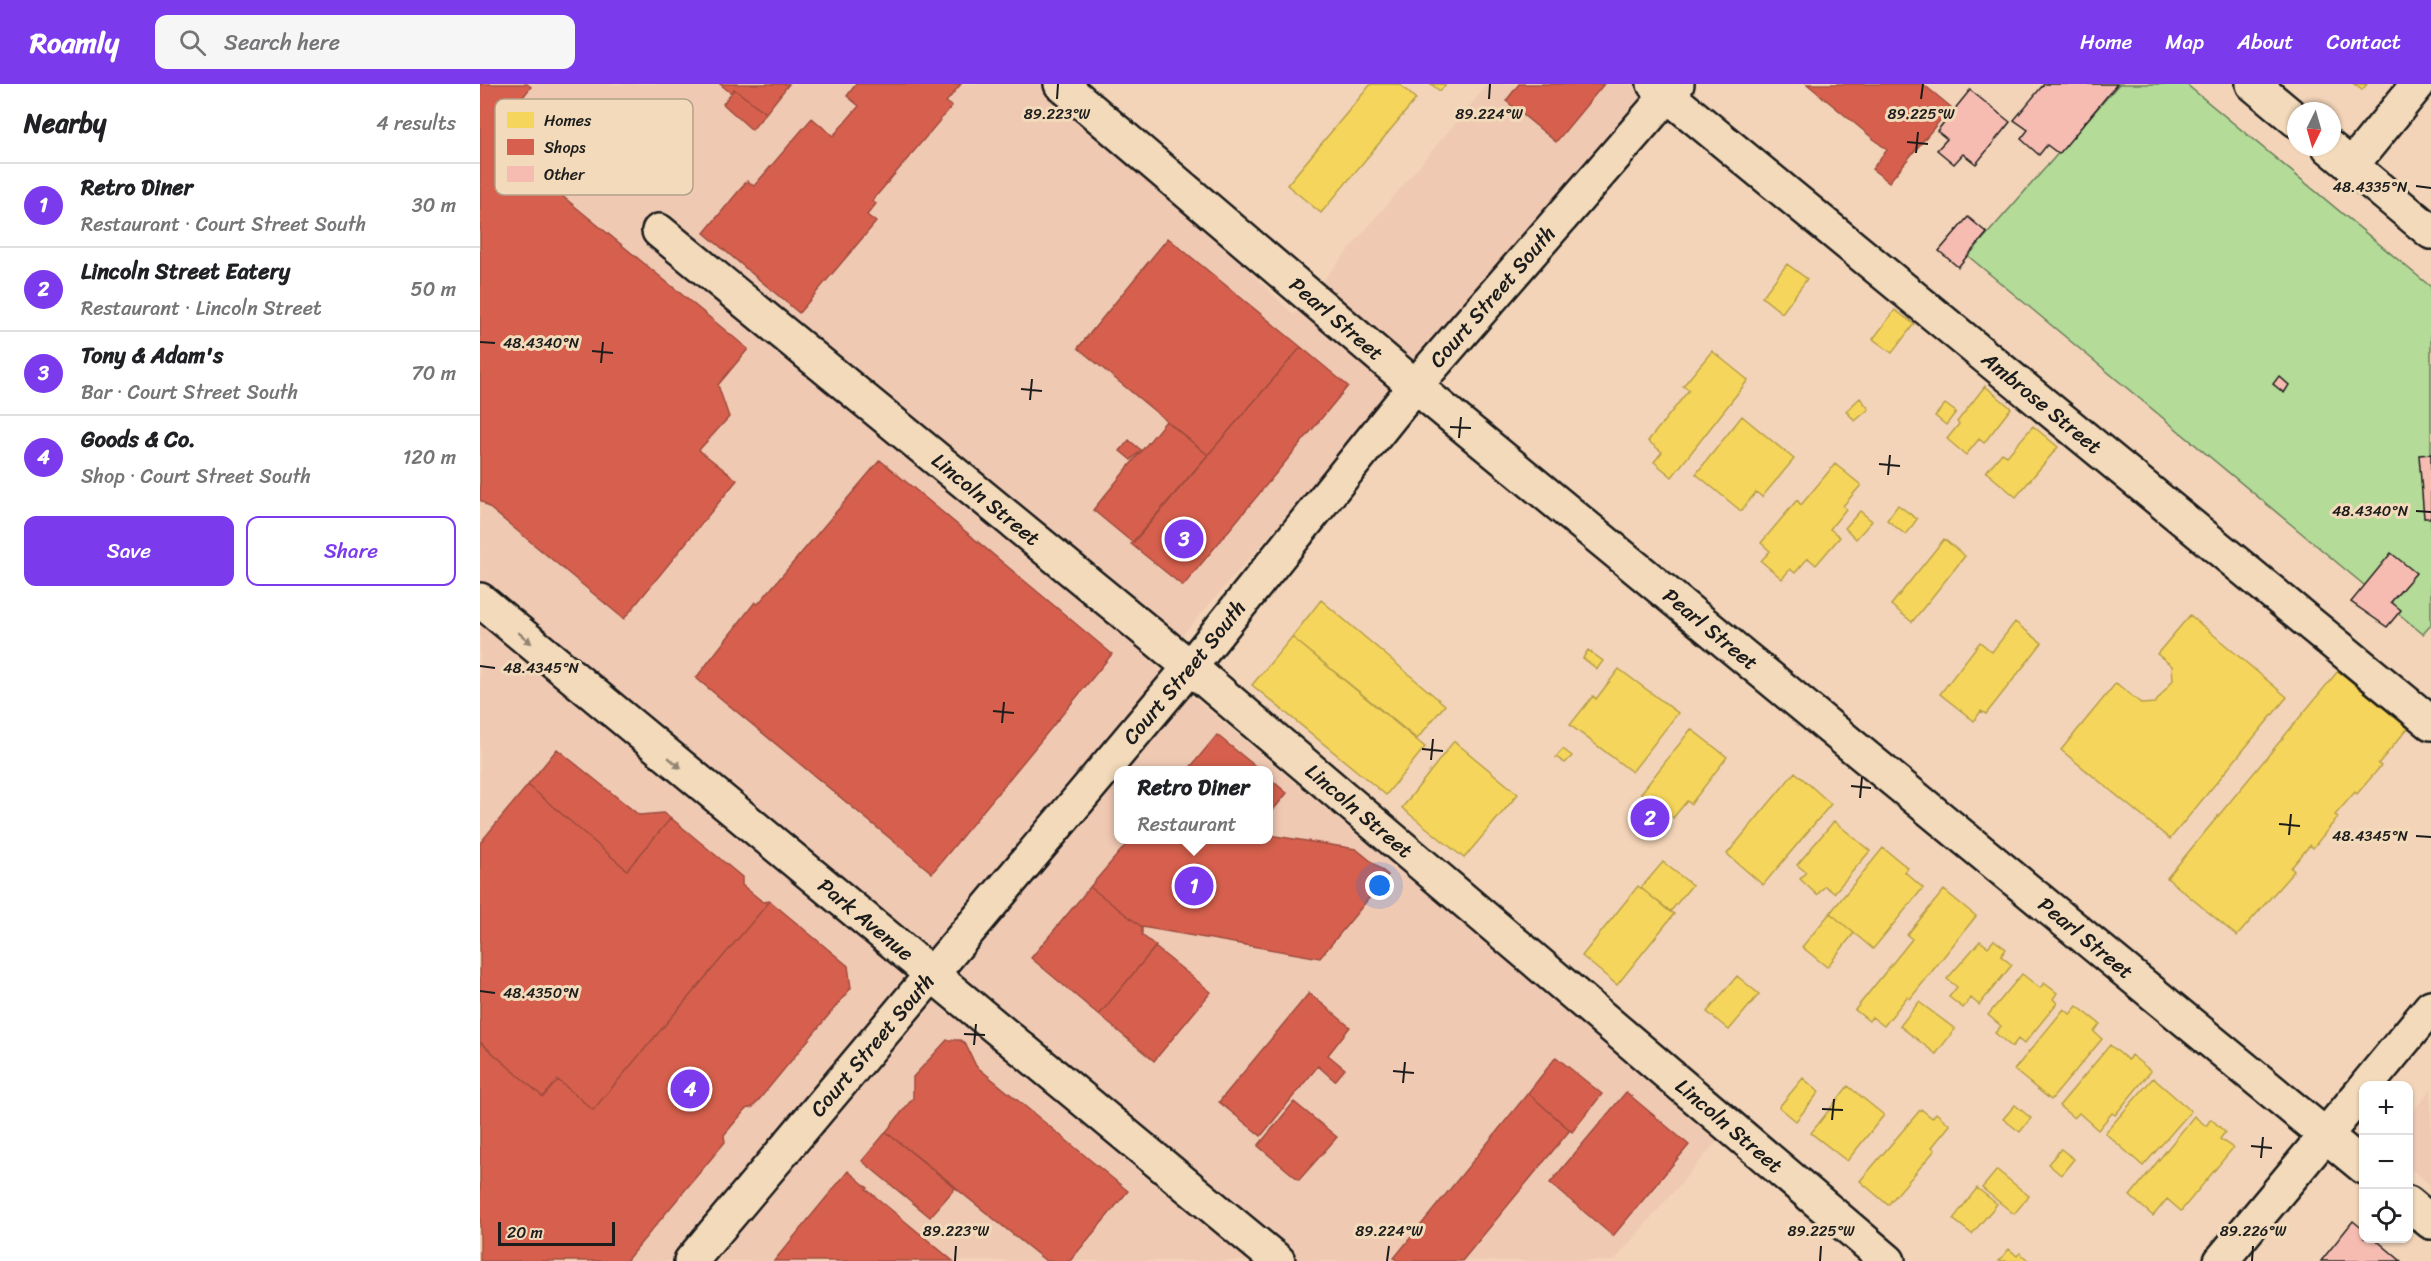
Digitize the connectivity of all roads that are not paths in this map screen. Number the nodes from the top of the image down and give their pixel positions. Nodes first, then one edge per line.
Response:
1 (1061, 84) edge
2 (2253, 84) edge
3 (2418, 84) edge
4 (1666, 88) edge
5 (2287, 112) edge
6 (2341, 155) edge
7 (2340, 156) edge
8 (659, 231) dead end
9 (2431, 232) edge
10 (1414, 386) junction
11 (480, 600) edge
12 (1190, 667) junction
13 (2431, 723) edge
14 (931, 976) junction
15 (2431, 1007) edge
16 (2370, 1081) edge
17 (2359, 1094) edge
18 (2325, 1136) junction
19 (2359, 1163) edge
20 (2413, 1206) edge
21 (2431, 1222) edge
22 (691, 1261) edge
23 (1278, 1261) edge
24 (1888, 1261) edge
25 (2221, 1261) edge

1 - 10 street, Pearl Street
2 - 5 street
3 - 6 street
4 - 10 street, Court Street South
4 - 13 street, Ambrose Street
7 - 9 street
8 - 12 street, Lincoln Street
10 - 12 street, Court Street South
10 - 18 street, Pearl Street
11 -> 14 street, Park Avenue
12 - 14 street, Court Street South
12 - 24 street, Lincoln Street
14 - 22 street, Court Street South
14 - 23 street, Park Avenue
15 - 16 street
17 - 18 street
18 - 19 street, Pearl Street
18 - 25 street
20 - 21 street

